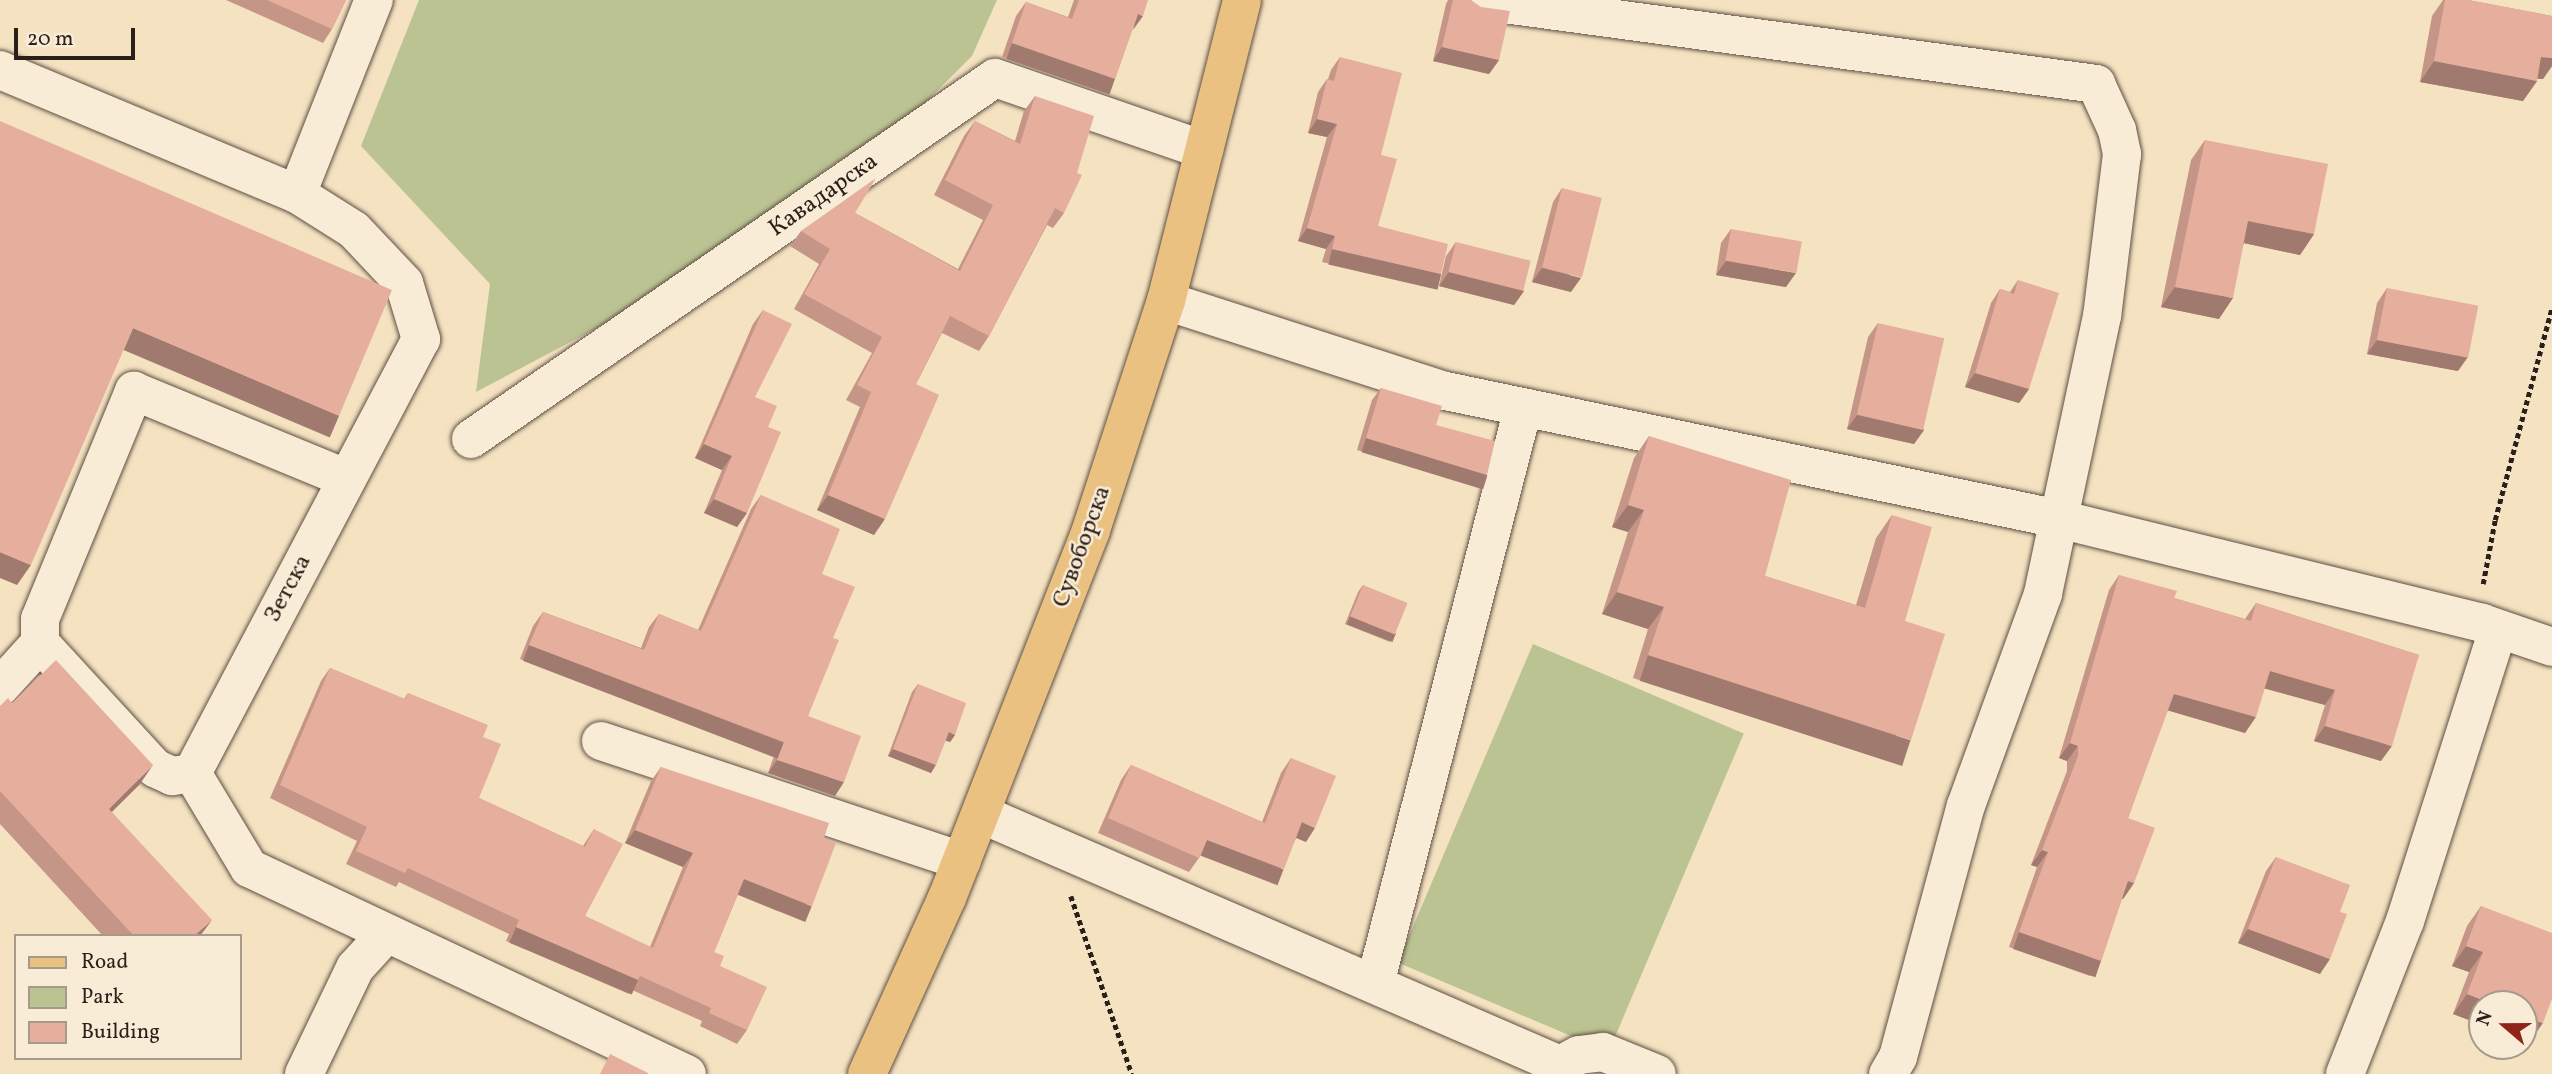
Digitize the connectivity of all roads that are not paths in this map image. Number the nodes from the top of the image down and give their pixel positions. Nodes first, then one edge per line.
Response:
1 (374, 0) edge
2 (1242, 0) edge
3 (1475, 0) edge
4 (0, 70) edge
5 (1204, 149) junction
6 (298, 194) junction
7 (1166, 301) junction
8 (1523, 408) junction
9 (471, 439) dead end
10 (347, 479) junction
11 (2059, 519) junction
12 (2490, 626) junction
13 (40, 643) junction
14 (2552, 647) edge
15 (0, 687) edge
16 (601, 741) dead end
17 (192, 773) junction
18 (981, 814) junction
19 (962, 861) junction
20 (387, 933) junction
21 (1375, 984) junction
22 (1561, 1069) edge
23 (304, 1074) edge
24 (687, 1074) edge
25 (867, 1074) edge
26 (1657, 1074) edge
27 (1888, 1074) edge
28 (2344, 1074) edge

1 - 6 street
2 - 5 main road, Сувоборска
3 - 11 street
4 - 6 street, Зетска
5 - 7 main road, Сувоборска
5 - 9 street, Кавадарска
6 - 10 street, Зетска
7 - 8 street
7 - 18 main road, Сувоборска
8 - 11 street
8 - 21 street
10 - 13 street
10 - 17 street, Зетска
11 - 12 street
11 - 27 street
12 - 14 street
12 - 28 street
13 - 15 street
13 - 17 street
16 - 19 street
17 - 20 street
18 - 19 main road, Сувоборска
18 - 21 street
19 - 25 main road, Сувоборска
20 - 23 street
20 - 24 street
21 - 22 street
22 - 26 street

